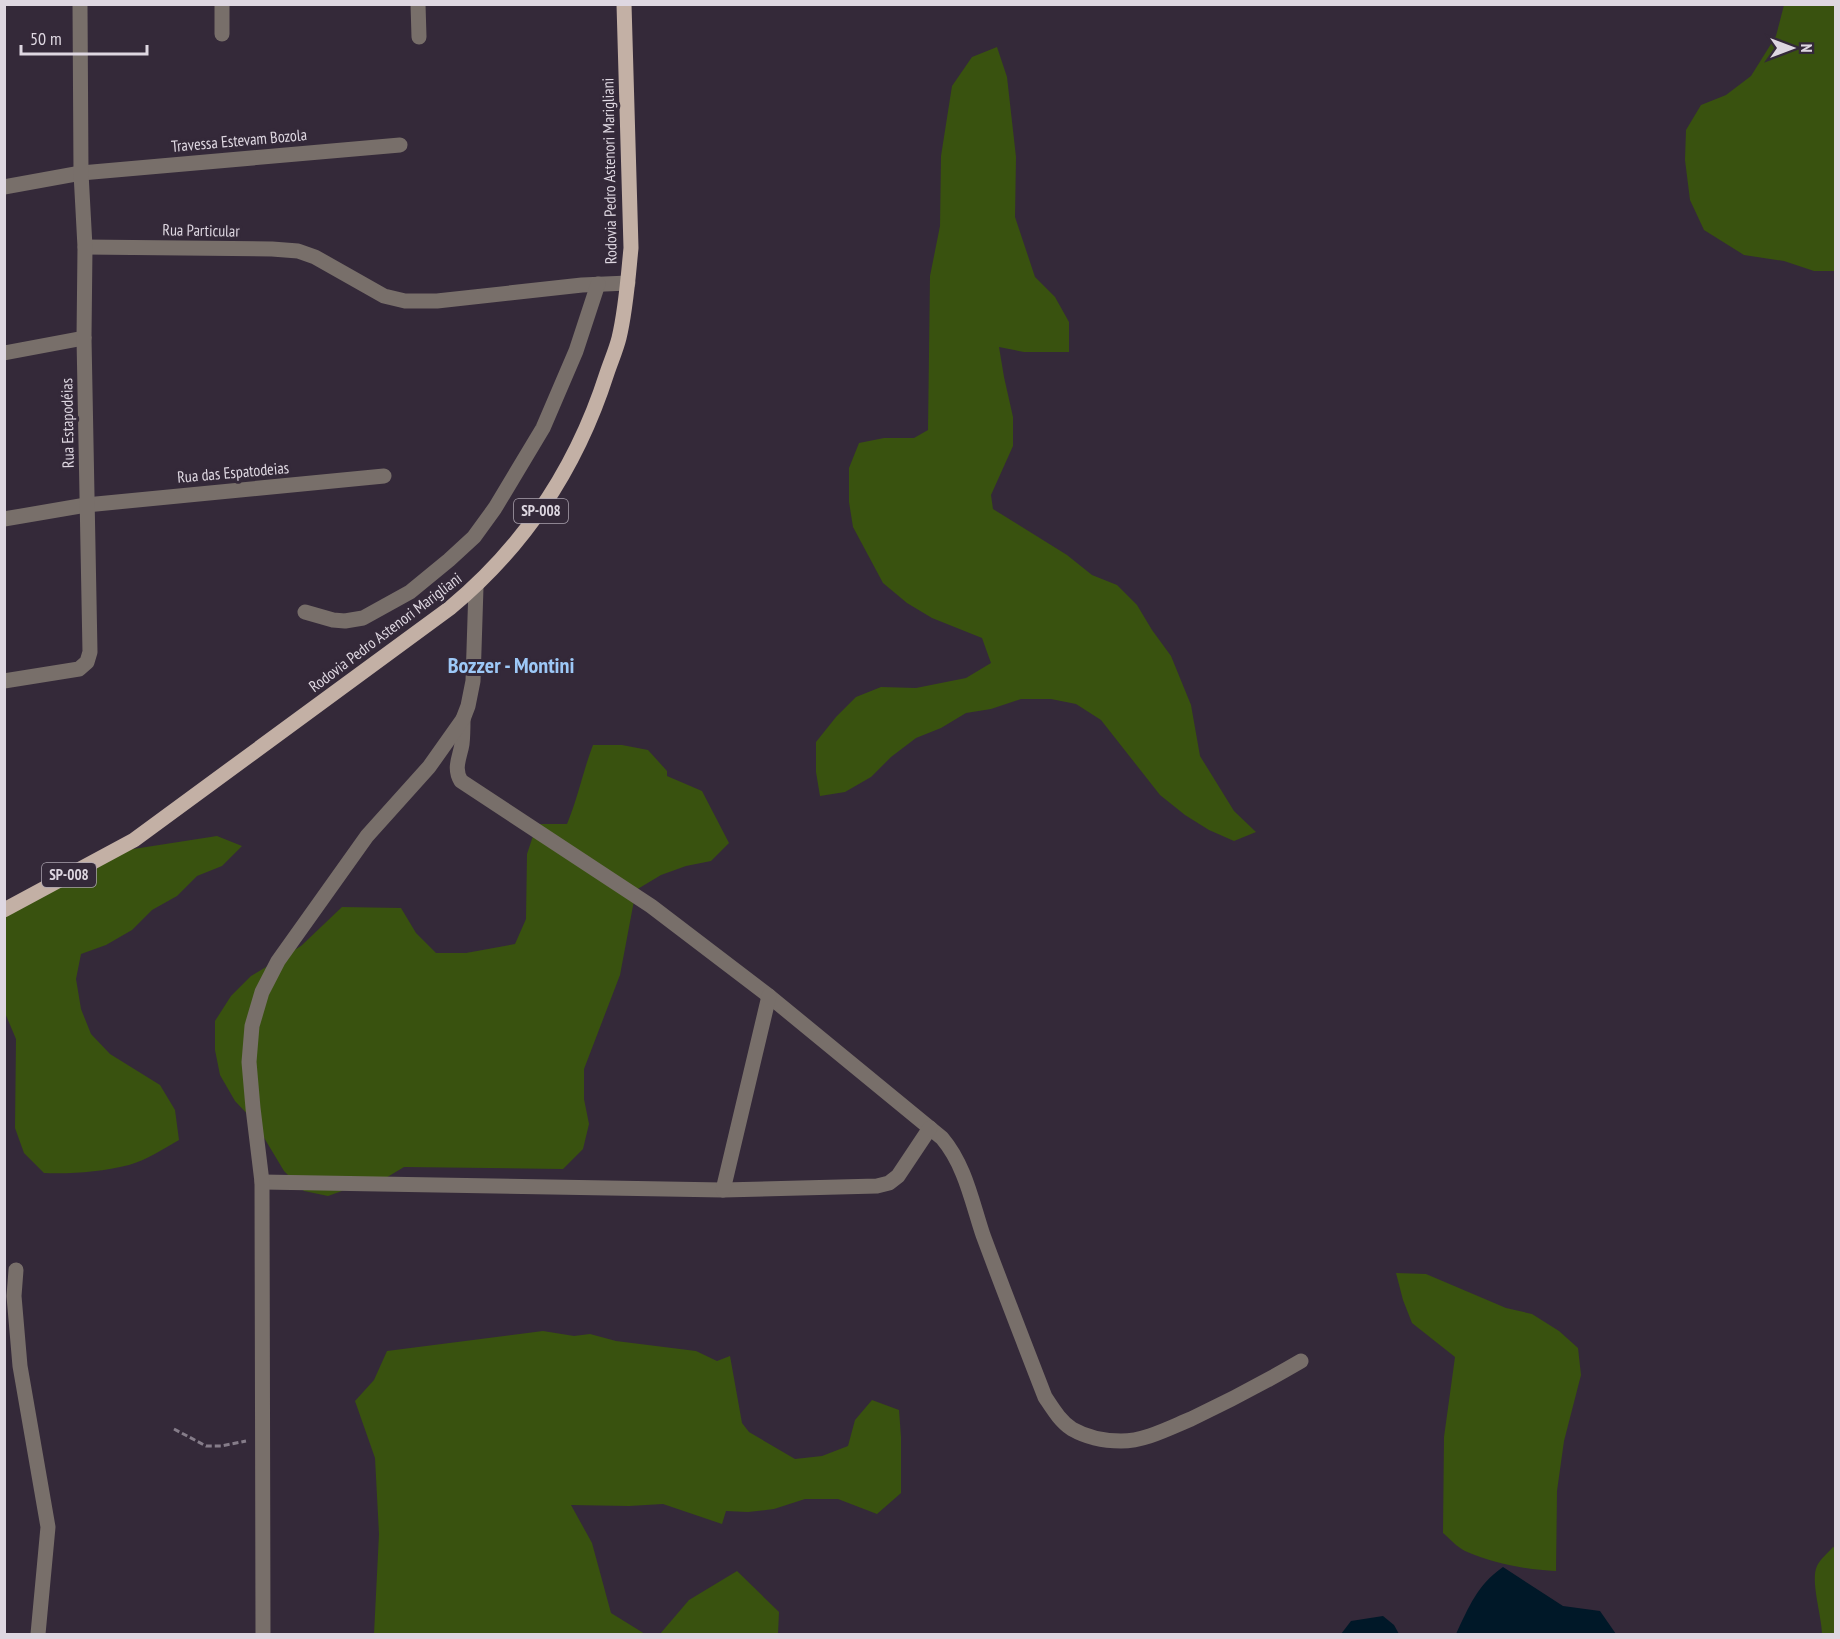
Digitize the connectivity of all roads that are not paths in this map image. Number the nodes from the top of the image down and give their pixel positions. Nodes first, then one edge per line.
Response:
1 (80, 4) edge
2 (222, 4) edge
3 (418, 4) edge
4 (624, 4) edge
5 (222, 34) dead end
6 (419, 36) dead end
7 (400, 145) dead end
8 (81, 173) junction
9 (4, 187) edge
10 (85, 247) junction
11 (628, 283) junction
12 (598, 284) junction
13 (84, 338) junction
14 (4, 354) edge
15 (384, 476) dead end
16 (86, 505) junction
17 (4, 519) edge
18 (476, 587) junction
19 (305, 612) dead end
20 (4, 681) edge
21 (463, 719) junction
22 (4, 910) edge
23 (769, 996) junction
24 (930, 1128) junction
25 (262, 1182) junction
26 (723, 1190) junction
27 (16, 1270) dead end
28 (1301, 1361) dead end
29 (38, 1635) edge
30 (263, 1635) edge

1 - 8 street, Rua Estapodéias
2 - 5 street
3 - 6 street
4 - 11 main road, Rodovia Pedro Astenori Marigliani / SP-008
7 - 8 street, Travessa Estevam Bozola
8 - 9 street, Travessa Estevam Bozola
8 - 10 street, Rua Estapodéias
10 - 12 street, Rua Particular
10 - 13 street, Rua Estapodéias
11 - 12 street, Rua Particular
11 - 18 main road, Rodovia Pedro Astenori Marigliani / SP-008
12 - 19 street
13 - 14 street
13 - 16 street, Rua Estapodéias
15 - 16 street, Rua das Espatodeias
16 - 17 street, Rua das Espatodeias
16 - 20 street, Rua Estapodéias
18 - 21 street
18 - 22 main road, Rodovia Pedro Astenori Marigliani / SP-008
21 - 23 street
21 - 25 street
23 - 24 street
23 - 26 street
24 - 26 street
24 - 28 street
25 - 26 street
25 - 30 street
27 - 29 street

